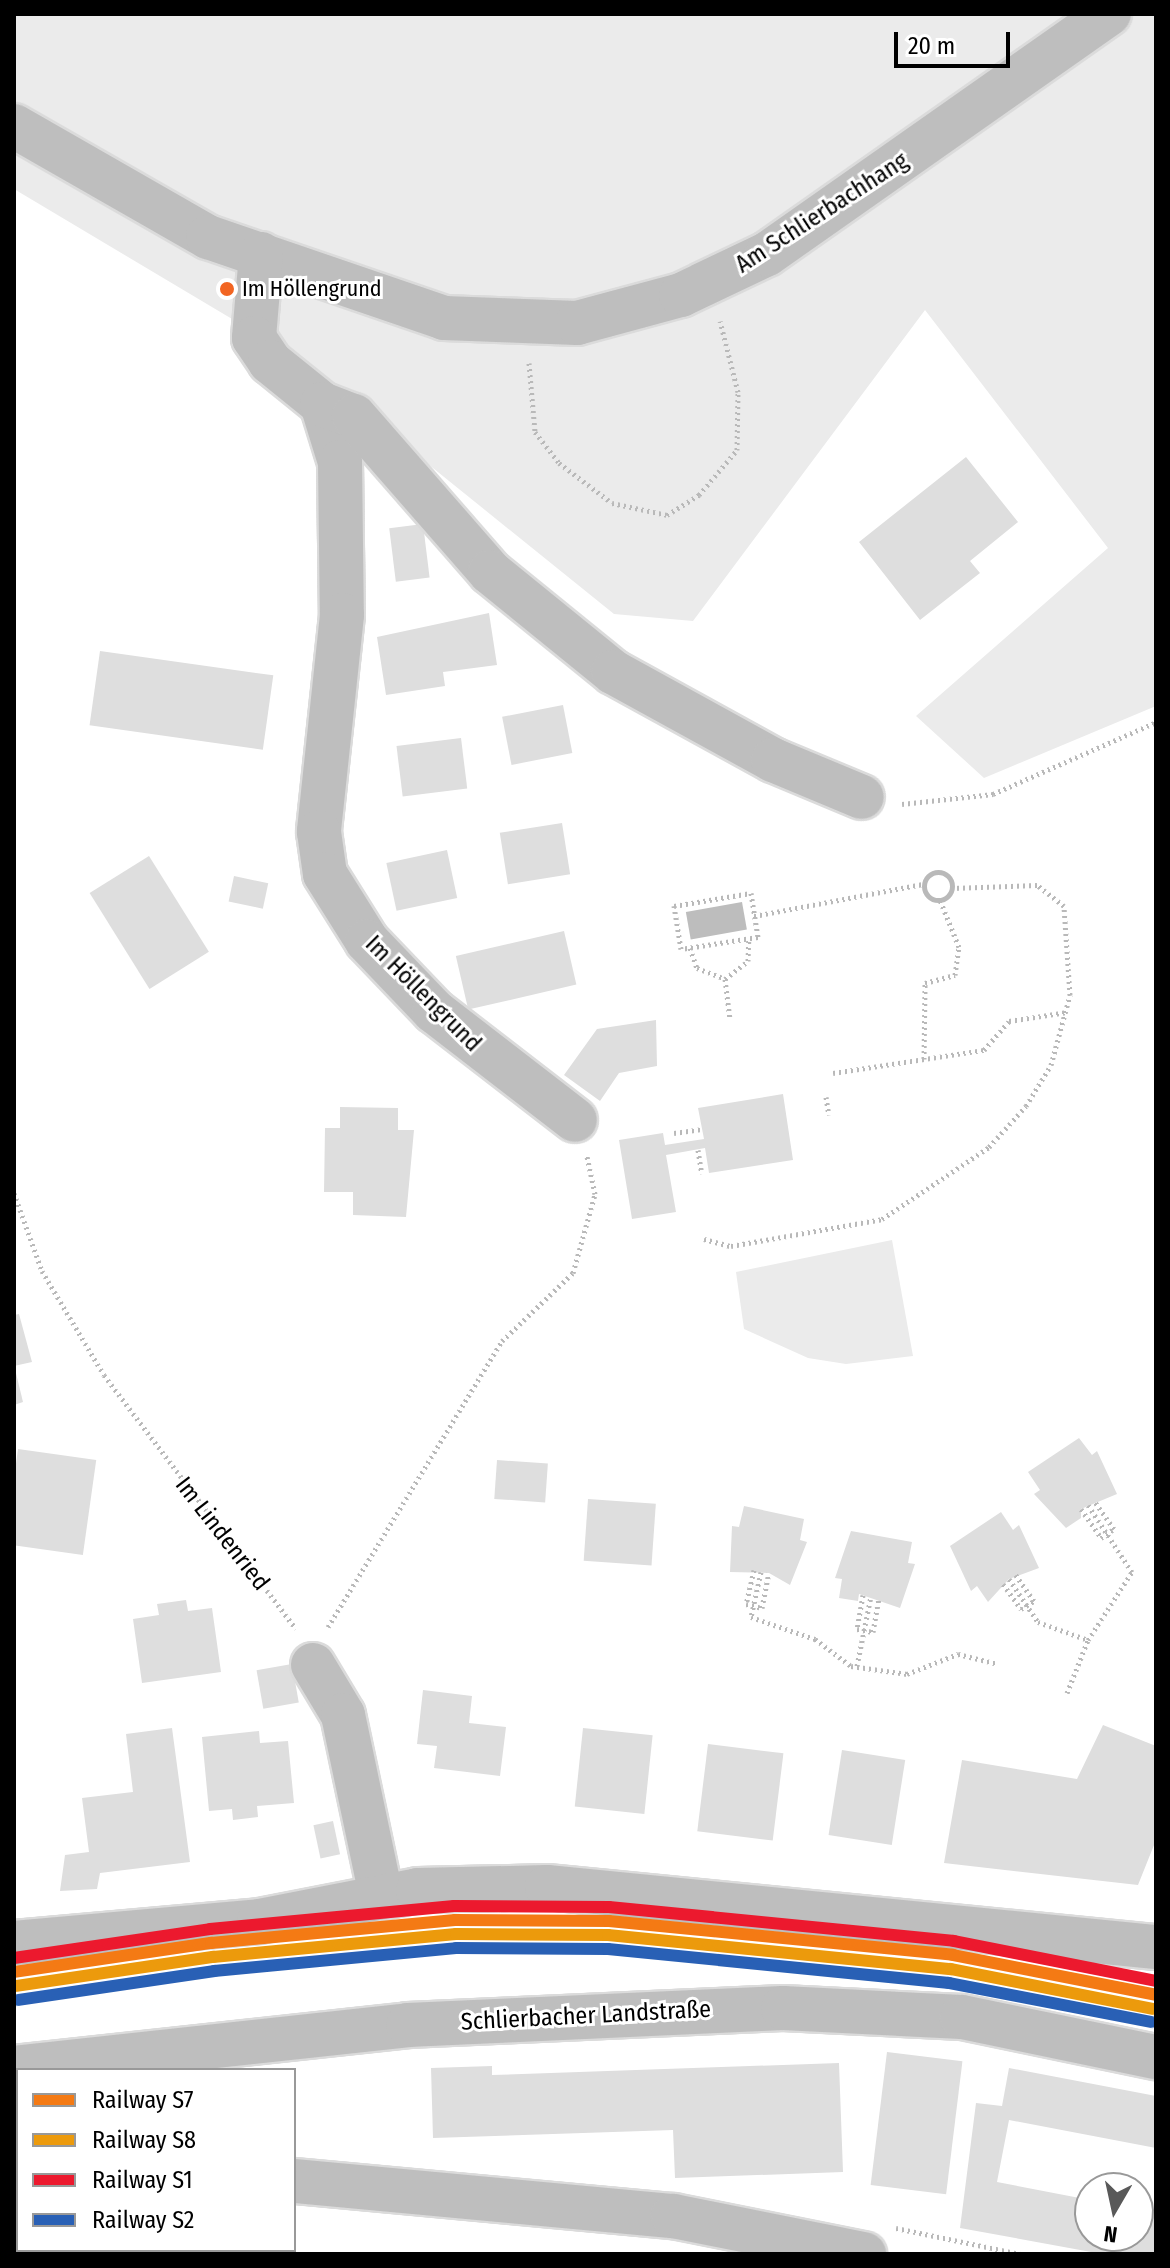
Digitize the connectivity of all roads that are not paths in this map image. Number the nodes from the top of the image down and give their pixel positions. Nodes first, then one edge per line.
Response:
1 (1109, 14) edge
2 (14, 126) edge
3 (261, 254) junction
4 (322, 404) junction
5 (864, 803) road end
6 (579, 1129) road end
7 (313, 1665) road end
8 (381, 1895) junction
9 (14, 1943) edge
10 (1156, 1947) edge
11 (1156, 2057) edge
12 (14, 2068) edge
13 (296, 2181) edge
14 (864, 2254) edge

1 - 3 street, Am Schlierbachhang
2 - 3 street, Am Schlierbachhang
3 - 4 street
4 - 5 street
4 - 6 street, Im Höllengrund
7 - 8 street
8 - 9 street
8 - 10 street
11 - 12 street, Schlierbacher Landstraße
13 - 14 street

